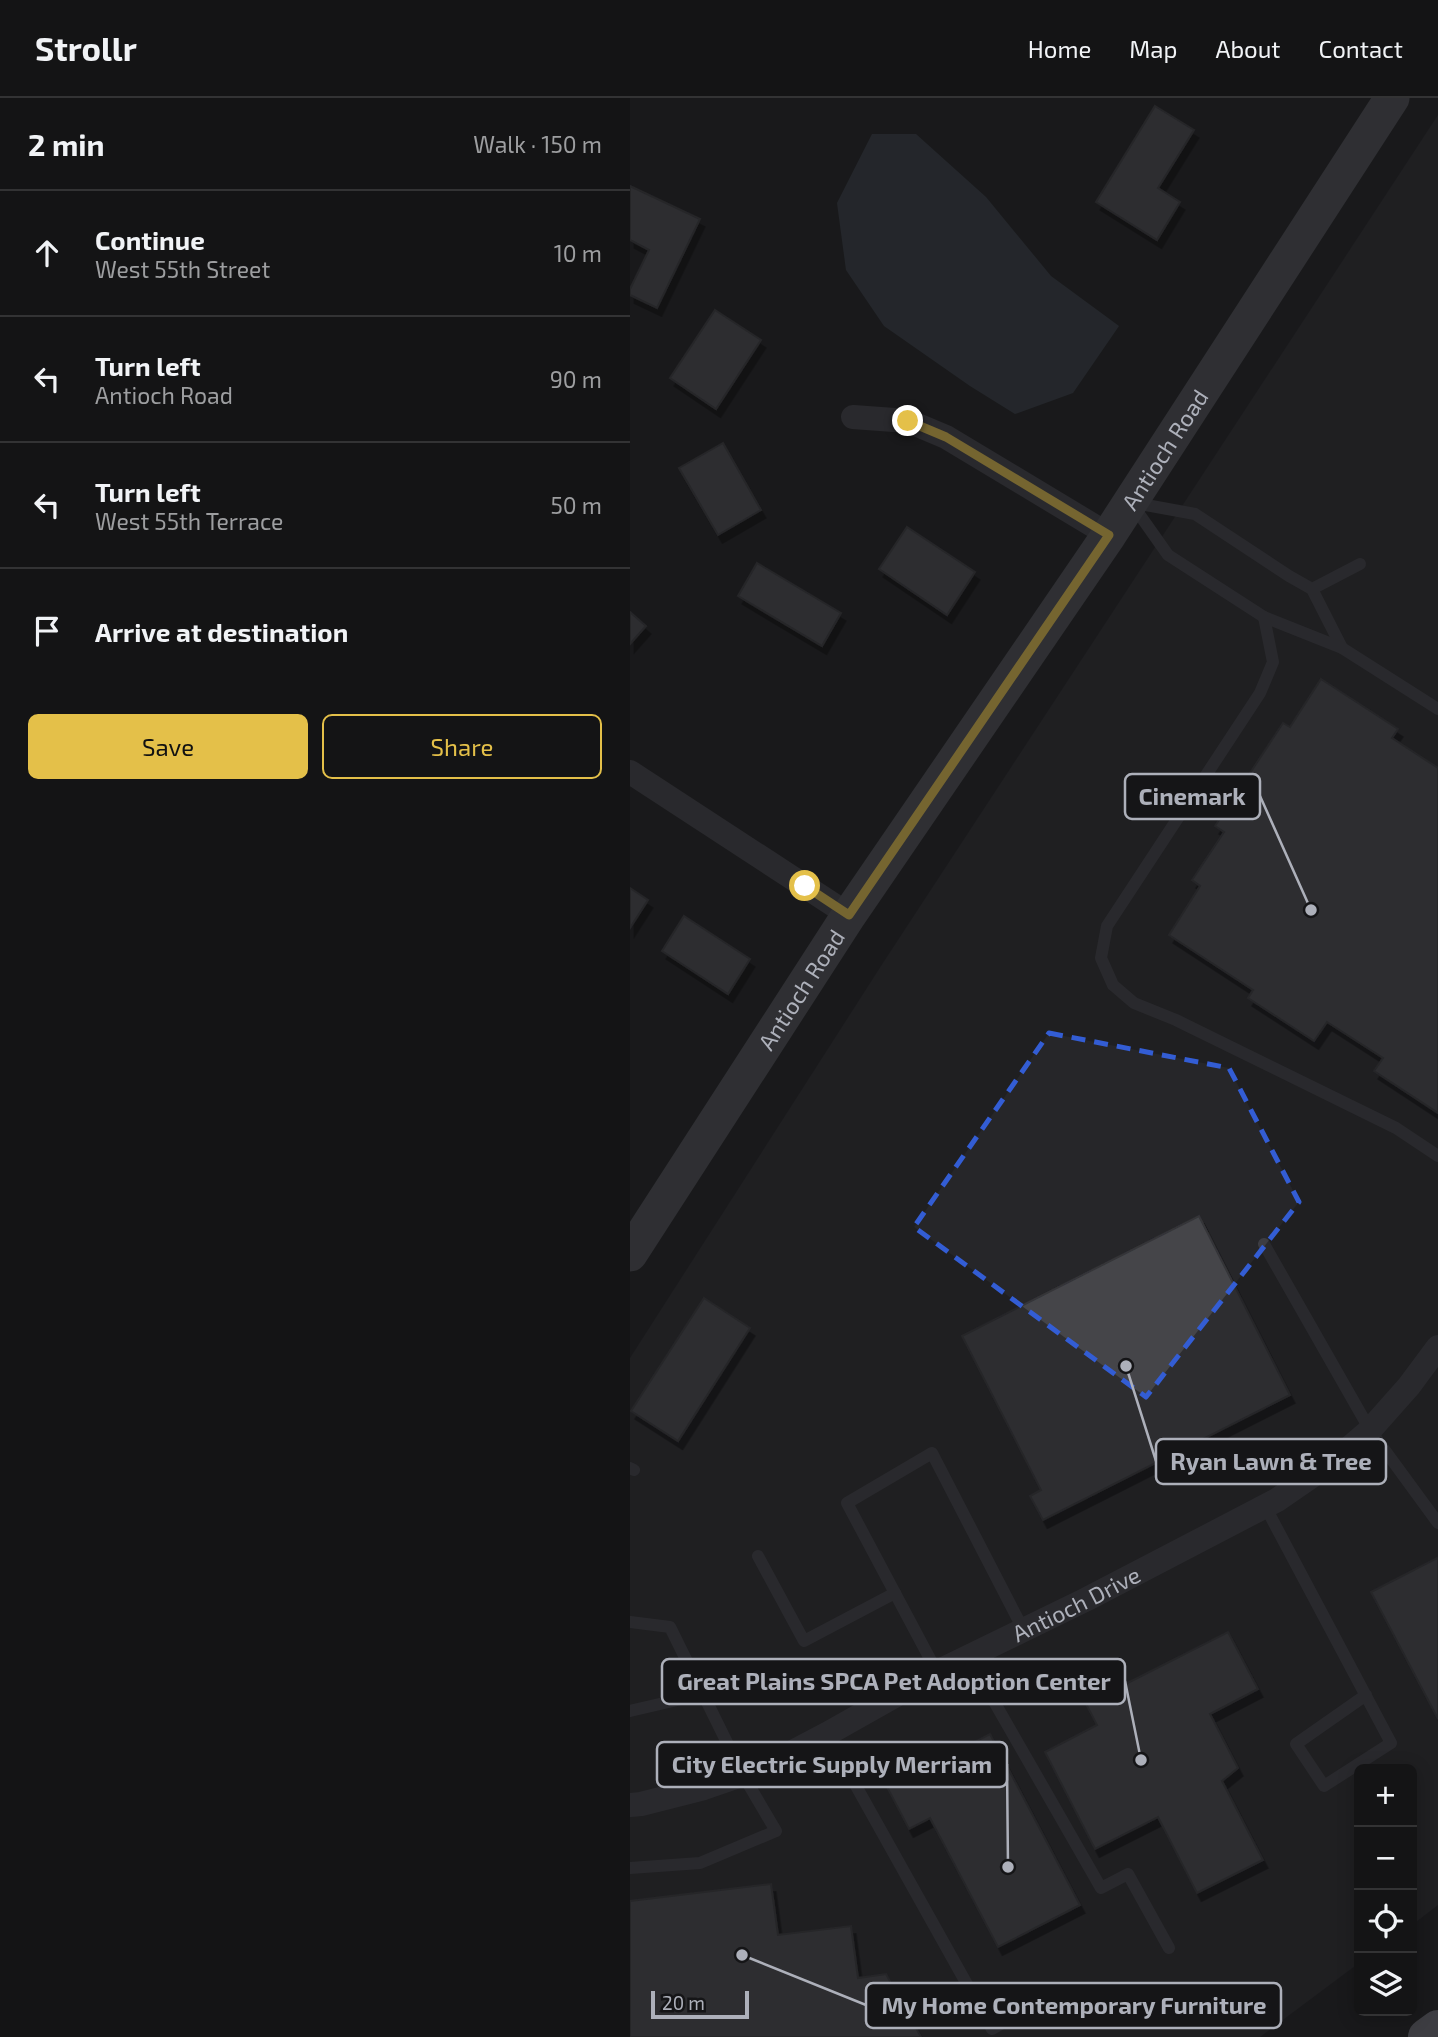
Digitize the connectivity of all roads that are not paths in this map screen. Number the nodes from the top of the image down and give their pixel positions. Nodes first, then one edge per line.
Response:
1 (1392, 98) edge
2 (853, 417) dead end
3 (1130, 502) junction
4 (1109, 535) junction
5 (1360, 564) dead end
6 (1312, 589) junction
7 (1264, 617) junction
8 (1342, 648) junction
9 (1438, 709) edge
10 (630, 772) edge
11 (849, 915) junction
12 (1438, 1156) edge
13 (1264, 1244) dead end
14 (630, 1254) edge
15 (1433, 1361) edge
16 (1370, 1430) junction
17 (1265, 1506) junction
18 (1438, 1523) edge
19 (758, 1556) dead end
20 (895, 1593) junction
21 (630, 1622) edge
22 (1023, 1629) junction
23 (968, 1656) junction
24 (937, 1671) junction
25 (703, 1694) junction
26 (1366, 1695) junction
27 (630, 1711) edge
28 (827, 1734) junction
29 (743, 1775) junction
30 (630, 1805) edge
31 (630, 1868) edge
32 (1169, 1948) dead end
33 (1053, 1994) dead end
34 (1438, 2029) edge
35 (1427, 2037) edge

1 - 3 main road, Antioch Road
2 - 4 street
3 - 4 main road, Antioch Road
3 - 6 lane
3 - 7 lane
4 - 11 main road, Antioch Road
5 - 6 lane
6 - 8 lane
7 - 8 lane
7 - 12 lane
8 - 9 lane
10 - 11 street
11 - 14 main road, Antioch Road
13 - 16 lane
15 - 16 street, Antioch Drive
16 - 17 street, Antioch Drive
16 - 18 lane
17 - 22 street, Antioch Drive
17 - 26 lane
19 - 20 lane
20 - 22 lane
20 - 24 lane
21 - 25 lane
22 - 23 street, Antioch Drive
23 - 24 street, Antioch Drive
23 - 32 lane
24 - 28 street, Antioch Drive
25 - 27 lane
25 - 29 lane
26 - 26 lane
28 - 29 street, Antioch Drive
28 - 33 lane
29 - 30 street, Antioch Drive
29 - 31 lane
34 - 35 highway

